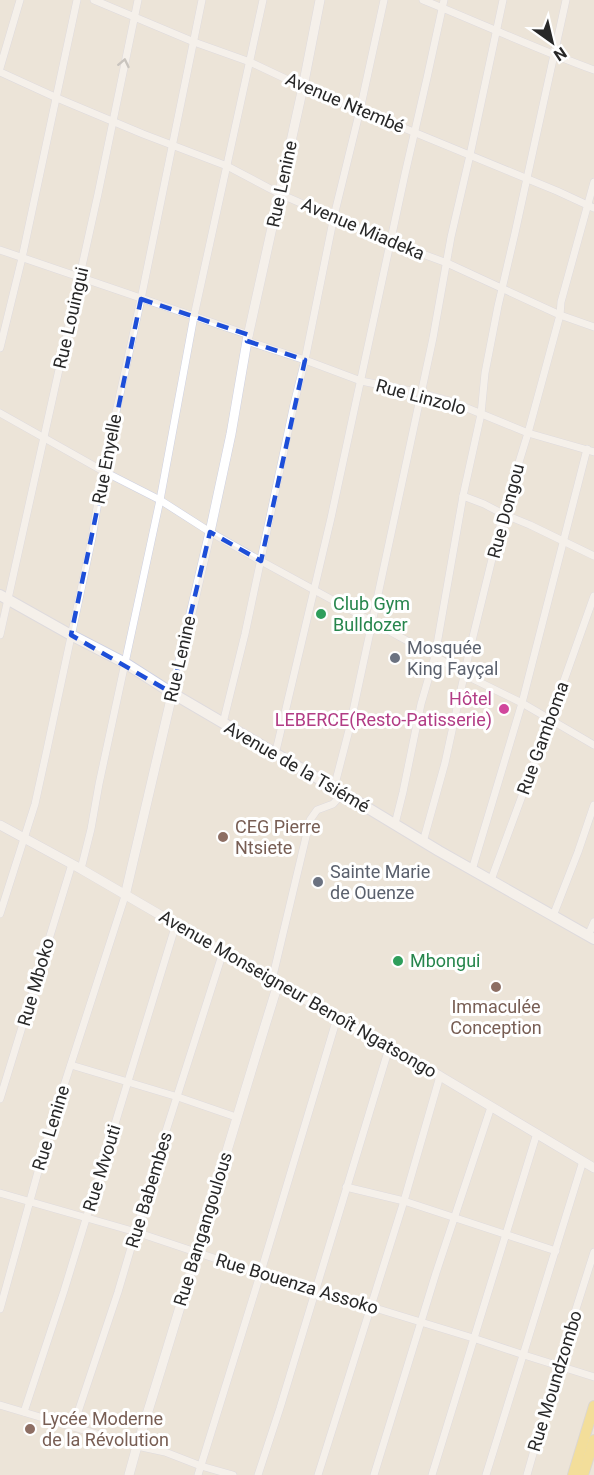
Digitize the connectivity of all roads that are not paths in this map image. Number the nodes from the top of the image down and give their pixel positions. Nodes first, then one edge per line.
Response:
1 (20, 0) edge
2 (77, 0) edge
3 (94, 0) edge
4 (138, 0) edge
5 (202, 0) edge
6 (263, 0) edge
7 (320, 0) edge
8 (384, 0) edge
9 (423, 0) edge
10 (503, 0) edge
11 (566, 0) edge
12 (443, 4) edge
13 (134, 16) junction
14 (497, 30) junction
15 (194, 42) junction
16 (554, 55) junction
17 (250, 62) junction
18 (0, 70) edge
19 (594, 70) edge
20 (303, 87) junction
21 (57, 98) junction
22 (360, 110) junction
23 (112, 120) junction
24 (414, 132) junction
25 (172, 145) junction
26 (470, 155) junction
27 (227, 166) junction
28 (527, 179) junction
29 (594, 182) edge
30 (280, 194) junction
31 (591, 207) edge
32 (334, 216) junction
33 (390, 242) junction
34 (0, 250) edge
35 (22, 258) junction
36 (447, 263) junction
37 (80, 277) junction
38 (502, 289) junction
39 (141, 299) junction
40 (560, 315) junction
41 (194, 316) junction
42 (594, 327) edge
43 (248, 338) junction
44 (0, 348) edge
45 (305, 360) junction
46 (361, 381) junction
47 (421, 393) junction
48 (0, 413) edge
49 (481, 414) junction
50 (528, 433) junction
51 (44, 438) junction
52 (591, 451) edge
53 (103, 471) junction
54 (463, 496) junction
55 (160, 500) junction
56 (503, 514) junction
57 (210, 532) junction
58 (564, 542) junction
59 (594, 556) edge
60 (261, 561) junction
61 (314, 591) junction
62 (594, 596) edge
63 (4, 597) edge
64 (372, 621) junction
65 (0, 635) edge
66 (71, 635) junction
67 (435, 656) junction
68 (125, 663) junction
69 (465, 675) junction
70 (172, 693) junction
71 (522, 703) junction
72 (550, 720) junction
73 (223, 723) junction
74 (594, 745) edge
75 (275, 755) junction
76 (339, 791) junction
77 (594, 805) edge
78 (395, 824) junction
79 (0, 825) edge
80 (24, 837) junction
81 (423, 842) junction
82 (76, 867) junction
83 (472, 870) junction
84 (491, 880) junction
85 (125, 896) junction
86 (0, 914) edge
87 (553, 916) junction
88 (594, 922) edge
89 (176, 924) junction
90 (591, 938) edge
91 (223, 952) junction
92 (275, 982) junction
93 (337, 1018) junction
94 (389, 1048) junction
95 (71, 1065) junction
96 (440, 1076) junction
97 (127, 1083) junction
98 (178, 1097) junction
99 (0, 1099) edge
100 (491, 1107) junction
101 (236, 1117) junction
102 (537, 1133) junction
103 (583, 1161) junction
104 (594, 1168) edge
105 (346, 1187) junction
106 (0, 1193) edge
107 (404, 1201) junction
108 (30, 1202) junction
109 (454, 1217) junction
110 (86, 1219) junction
111 (136, 1232) junction
112 (507, 1234) junction
113 (556, 1251) junction
114 (196, 1252) junction
115 (594, 1252) edge
116 (260, 1275) junction
117 (315, 1292) junction
118 (370, 1307) junction
119 (0, 1309) edge
120 (421, 1323) junction
121 (473, 1338) junction
122 (524, 1355) junction
123 (558, 1366) junction
124 (594, 1377) edge
125 (0, 1405) edge
126 (594, 1406) edge
127 (24, 1412) junction
128 (73, 1427) junction
129 (594, 1440) edge
130 (137, 1446) junction
131 (201, 1466) junction
132 (129, 1475) edge
133 (198, 1475) edge
134 (233, 1475) edge
135 (258, 1475) edge
136 (318, 1475) edge
137 (374, 1475) edge
138 (432, 1475) edge
139 (486, 1475) edge
140 (527, 1475) edge
141 (573, 1475) edge
142 (583, 1475) edge

1 - 18 street
2 - 21 street
3 - 13 street, Avenue Ntembé
4 - 13 street, Rue Louingui
5 - 15 street, Rue Enyelle
6 - 17 street, Rue Mboko
7 - 20 street, Rue Lenine
8 - 22 street
9 - 12 street
10 - 14 street
11 - 16 street
12 - 14 street
12 - 24 street
13 - 15 street, Avenue Ntembé
23 -> 13 street, Rue Louingui
14 - 16 street
14 - 26 street
15 - 17 street, Avenue Ntembé
15 - 25 street, Rue Enyelle
16 - 19 street
16 - 28 street
17 - 20 street, Avenue Ntembé
17 - 27 street, Rue Mboko
18 - 21 street, Avenue Miadeka
20 - 22 street, Avenue Ntembé
20 - 30 street, Rue Lenine
21 - 23 street, Avenue Miadeka
21 - 35 street
22 - 24 street, Avenue Ntembé
22 - 32 street
23 - 25 street, Avenue Miadeka
23 - 37 street, Rue Louingui
24 - 26 street, Avenue Ntembé
24 - 33 street
25 - 27 street, Avenue Miadeka
25 - 39 street, Rue Enyelle
26 - 28 street, Avenue Ntembé
26 - 36 street
27 - 30 street, Avenue Miadeka
27 - 41 street, Rue Mboko
28 - 31 street, Avenue Ntembé
28 - 38 street
29 - 31 street, Rue Dongou
30 - 32 street, Avenue Miadeka
30 - 43 street, Rue Lenine
31 - 40 street, Rue Dongou
32 - 33 street, Avenue Miadeka
32 - 45 street
33 - 36 street, Avenue Miadeka
33 - 46 street
34 - 35 street, Rue Linzolo
35 - 37 street, Rue Linzolo
35 - 44 street
36 - 38 street, Avenue Miadeka
36 - 47 street
37 - 39 street, Rue Linzolo
37 - 51 street, Rue Louingui
38 - 40 street, Avenue Miadeka
38 - 49 street
39 - 41 street, Rue Linzolo
39 - 53 street, Rue Enyelle
40 - 42 street, Avenue Miadeka
40 - 50 street, Rue Dongou
41 - 43 street, Rue Linzolo
41 - 55 street, Rue Mboko
43 - 45 street, Rue Linzolo
43 - 57 street, Rue Lenine
45 - 46 street, Rue Linzolo
45 - 60 street
46 - 47 street, Rue Linzolo
46 - 61 street
47 - 49 street, Rue Linzolo
47 - 64 street
48 - 51 street
49 - 50 street, Rue Linzolo
49 - 54 street
50 - 52 street, Rue Linzolo
50 - 56 street, Rue Dongou
51 - 53 street
51 - 63 street, Rue Louingui
52 - 58 street
53 - 55 street
53 - 66 street, Rue Enyelle
54 - 56 street
54 - 67 street
55 - 57 street
55 - 68 street, Rue Mboko
56 - 58 street
56 - 69 street, Rue Dongou
57 - 60 street
57 - 70 street, Rue Lenine
58 - 59 street
58 - 71 street
60 - 61 street
60 - 73 street
61 - 64 street
61 - 75 street
62 - 72 street, Rue Gamboma
63 - 65 street, Rue Louingui
63 - 66 main road, Avenue de la Tsiémé
64 - 67 street
64 - 76 street
66 - 68 main road, Avenue de la Tsiémé
66 - 80 street, Rue Enyelle
67 - 69 street
67 - 78 street
68 - 70 main road, Avenue de la Tsiémé
68 - 82 street, Rue Mboko
69 - 71 street
69 - 81 street, Rue Dongou
70 - 73 main road, Avenue de la Tsiémé
70 - 85 street, Rue Lenine
71 - 72 street
71 - 83 street
72 - 74 street
72 - 84 street, Rue Gamboma
73 - 75 main road, Avenue de la Tsiémé
75 - 76 main road, Avenue de la Tsiémé
76 - 78 main road, Avenue de la Tsiémé
76 - 92 street
77 - 87 street
78 - 81 main road, Avenue de la Tsiémé
79 - 80 street, Avenue Monseigneur Benoît Ngatsongo
80 - 82 street, Avenue Monseigneur Benoît Ngatsongo
80 - 86 street, Rue Enyelle
81 - 83 main road, Avenue de la Tsiémé
82 - 85 street, Avenue Monseigneur Benoît Ngatsongo
82 - 99 street, Rue Mboko
83 - 84 main road, Avenue de la Tsiémé
84 - 87 main road, Avenue de la Tsiémé
85 - 89 street, Avenue Monseigneur Benoît Ngatsongo
85 - 95 street, Rue Lenine
87 - 90 main road, Avenue de la Tsiémé
88 - 90 street
89 - 91 street, Avenue Monseigneur Benoît Ngatsongo
89 - 97 street, Rue Mvouti
91 - 92 street, Avenue Monseigneur Benoît Ngatsongo
91 - 98 street, Rue Babembes
92 - 93 street, Avenue Monseigneur Benoît Ngatsongo
92 - 101 street, Rue Bangangoulous
93 - 94 street, Avenue Monseigneur Benoît Ngatsongo
93 - 116 street
94 - 96 street, Avenue Monseigneur Benoît Ngatsongo
94 - 105 street
95 - 97 street
95 - 108 street, Rue Lenine
96 - 100 street, Avenue Monseigneur Benoît Ngatsongo
96 - 107 street
97 - 98 street
97 - 110 street, Rue Mvouti
98 - 101 street
98 - 111 street, Rue Babembes
100 - 102 street, Avenue Monseigneur Benoît Ngatsongo
100 - 109 street
101 - 114 street, Rue Bangangoulous
102 - 103 street, Avenue Monseigneur Benoît Ngatsongo
102 - 112 street
103 - 104 street, Avenue Monseigneur Benoît Ngatsongo
103 - 113 street
105 - 107 street
105 - 117 street
106 - 108 street, Rue Bouenza Assoko
107 - 109 street
107 - 118 street
108 - 110 street, Rue Bouenza Assoko
108 - 119 street, Rue Lenine
109 - 112 street
109 - 120 street
110 - 111 street, Rue Bouenza Assoko
110 - 127 street, Rue Mvouti
111 - 114 street, Rue Bouenza Assoko
111 - 128 street, Rue Babembes
112 - 113 street
112 - 121 street
113 - 122 street
114 - 116 street, Rue Bouenza Assoko
114 - 130 street, Rue Bangangoulous
115 - 123 street, Rue Moundzombo
116 - 117 street, Rue Bouenza Assoko
116 - 131 street
117 - 118 street, Rue Bouenza Assoko
117 - 135 street
118 - 120 street, Rue Bouenza Assoko
118 - 136 street
120 - 121 street, Rue Bouenza Assoko
120 - 137 street
121 - 122 street, Rue Bouenza Assoko
121 - 138 street
122 - 123 street, Rue Bouenza Assoko
122 - 139 street
123 - 124 street, Rue Bouenza Assoko
123 - 140 street, Rue Moundzombo
125 - 127 street
126 - 141 main road
127 - 128 street
128 - 130 street
129 - 142 main road
130 - 131 street
130 - 132 street, Rue Bangangoulous
131 - 133 street
131 - 134 street

